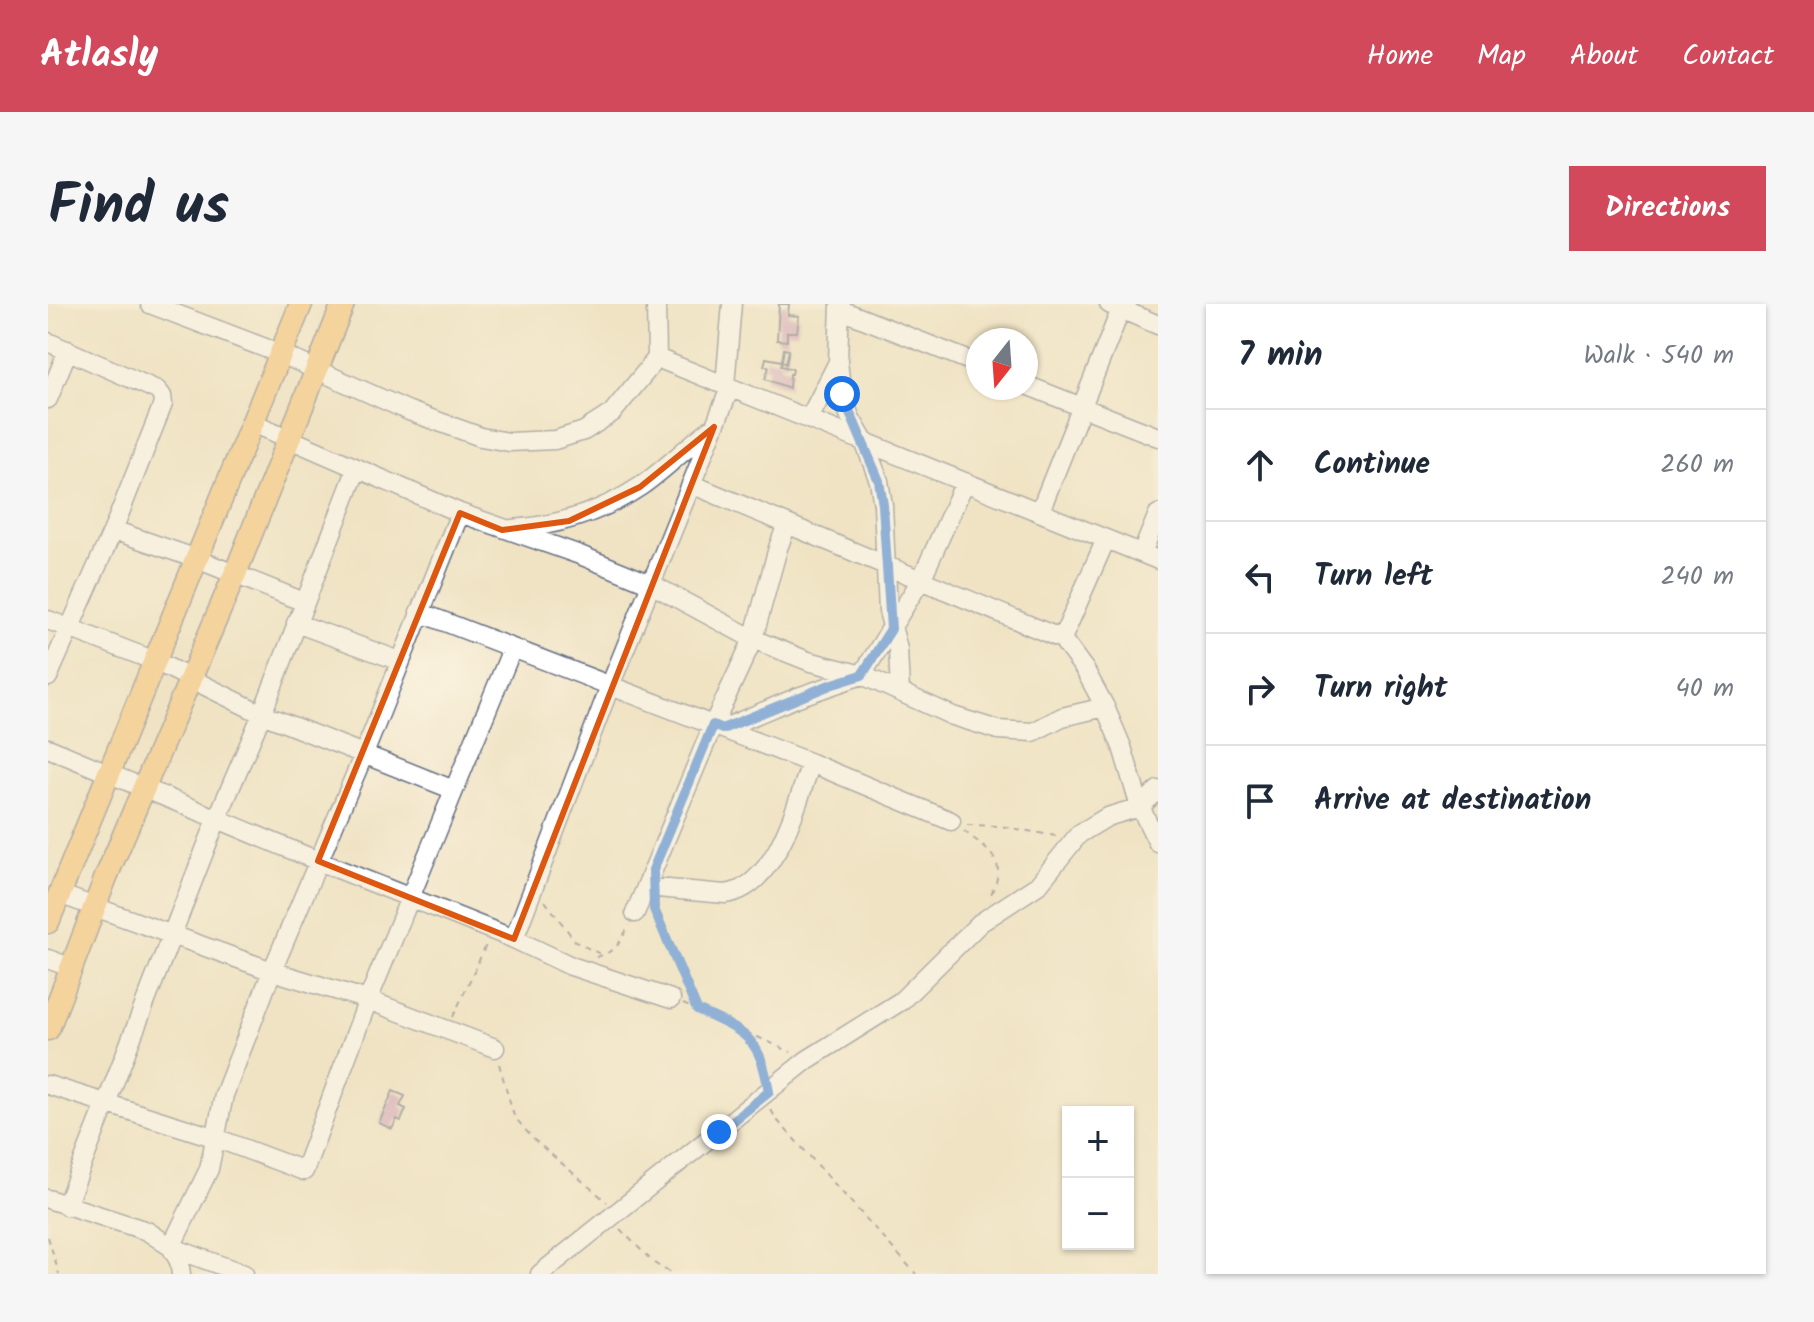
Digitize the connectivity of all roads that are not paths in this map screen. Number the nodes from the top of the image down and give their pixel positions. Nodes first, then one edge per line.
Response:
1 (150, 304) edge
2 (301, 304) edge
3 (343, 304) edge
4 (656, 304) edge
5 (732, 304) edge
6 (1118, 306) edge
7 (841, 307) edge
8 (1158, 325) edge
9 (48, 342) edge
10 (68, 350) junction
11 (281, 354) junction
12 (657, 358) junction
13 (966, 359) edge
14 (838, 362) junction
15 (316, 370) junction
16 (728, 386) junction
17 (1038, 390) edge
18 (48, 399) edge
19 (1080, 407) junction
20 (809, 419) junction
21 (253, 423) junction
22 (714, 427) junction
23 (1158, 437) edge
24 (289, 439) junction
25 (864, 441) junction
26 (357, 468) junction
27 (965, 482) junction
28 (691, 484) junction
29 (1040, 511) junction
30 (460, 513) junction
31 (1158, 514) edge
32 (787, 524) junction
33 (113, 530) junction
34 (502, 530) junction
35 (1106, 539) junction
36 (1150, 557) edge
37 (197, 559) junction
38 (885, 565) junction
39 (235, 574) junction
40 (921, 580) junction
41 (651, 584) junction
42 (304, 602) junction
43 (419, 612) junction
44 (48, 620) edge
45 (296, 623) junction
46 (68, 628) junction
47 (891, 629) junction
48 (753, 639) junction
49 (1062, 639) junction
50 (512, 649) junction
51 (155, 661) junction
52 (400, 661) junction
53 (862, 675) junction
54 (48, 677) edge
55 (190, 679) junction
56 (610, 686) junction
57 (900, 692) junction
58 (1105, 707) junction
59 (262, 714) junction
60 (718, 727) junction
61 (48, 748) edge
62 (364, 754) junction
63 (811, 763) junction
64 (109, 773) junction
65 (143, 788) junction
66 (454, 790) junction
67 (1158, 790) edge
68 (1149, 809) edge
69 (217, 819) junction
70 (951, 821) road end
71 (1158, 843) edge
72 (318, 861) junction
73 (650, 888) junction
74 (59, 894) junction
75 (409, 898) junction
76 (95, 907) junction
77 (635, 913) road end
78 (48, 922) edge
79 (174, 934) junction
80 (514, 939) junction
81 (48, 959) edge
82 (72, 968) junction
83 (272, 971) junction
84 (671, 999) road end
85 (368, 1000) junction
86 (48, 1029) edge
87 (495, 1048) road end
88 (48, 1085) edge
89 (108, 1103) junction
90 (216, 1138) junction
91 (48, 1199) edge
92 (66, 1206) junction
93 (171, 1247) junction
94 (181, 1274) edge
95 (244, 1274) edge
96 (540, 1274) edge

1 - 11 street
2 - 11 main road
3 - 15 main road
4 - 12 street
5 - 16 street
6 - 8 street
6 - 19 street
7 - 13 street
7 - 14 street
9 - 10 street
10 - 18 street
10 - 33 street
11 - 15 street
11 - 21 main road
12 - 15 street
12 - 16 street
14 - 20 street
14 - 25 street
15 - 24 main road
16 - 20 street
16 - 22 street
17 - 19 street
19 - 23 street
19 - 29 street
20 - 25 street
21 - 24 street
21 - 37 main road
22 - 28 street
22 - 34 street
24 - 26 street
24 - 39 main road
25 - 27 street
25 - 38 street
26 - 30 street
26 - 42 street
27 - 29 street
27 - 40 street
28 - 32 street
28 - 41 street
29 - 35 street
30 - 34 street
30 - 43 street
31 - 36 street
32 - 38 street
32 - 48 street
33 - 37 street
33 - 46 street
34 - 41 street
35 - 36 street
35 - 49 street
37 - 39 street
37 - 51 main road
38 - 40 street
38 - 47 street
39 - 42 street
39 - 55 main road
40 - 47 street
40 - 49 street
41 - 48 street
41 - 56 street
42 - 45 street
43 - 50 street
43 - 52 street
44 - 46 street
45 - 52 street
45 - 59 street
46 - 51 street
46 - 54 street
47 - 53 street
47 - 57 street
48 - 53 street
48 - 60 street
49 - 58 street
50 - 56 street
50 - 66 street
51 - 55 street
51 - 64 main road
52 - 62 street
53 - 57 street
53 - 60 street
55 - 59 street
55 - 65 main road
56 - 60 street
56 - 80 street
57 - 58 street
58 - 68 street
59 - 62 street
59 - 69 street
60 - 63 street
60 - 73 street
61 - 64 street
62 - 66 street
62 - 72 street
63 - 70 street
63 - 73 street
64 - 65 street
64 - 74 main road
65 - 69 street
65 - 76 main road
66 - 75 street
67 - 68 street
68 - 71 street
68 - 96 street
69 - 72 street
69 - 79 street
72 - 75 street
72 - 83 street
73 - 77 street
74 - 76 street
74 - 78 main road
75 - 80 street
75 - 85 street
76 - 79 street
76 - 82 main road
79 - 83 street
79 - 89 street
80 - 84 street
81 - 82 street
82 - 86 main road
83 - 85 street
83 - 90 street
85 - 87 street
85 - 90 street
88 - 89 street
89 - 90 street
89 - 92 street
90 - 93 street
91 - 92 street
92 - 93 street
93 - 94 street
93 - 95 street

